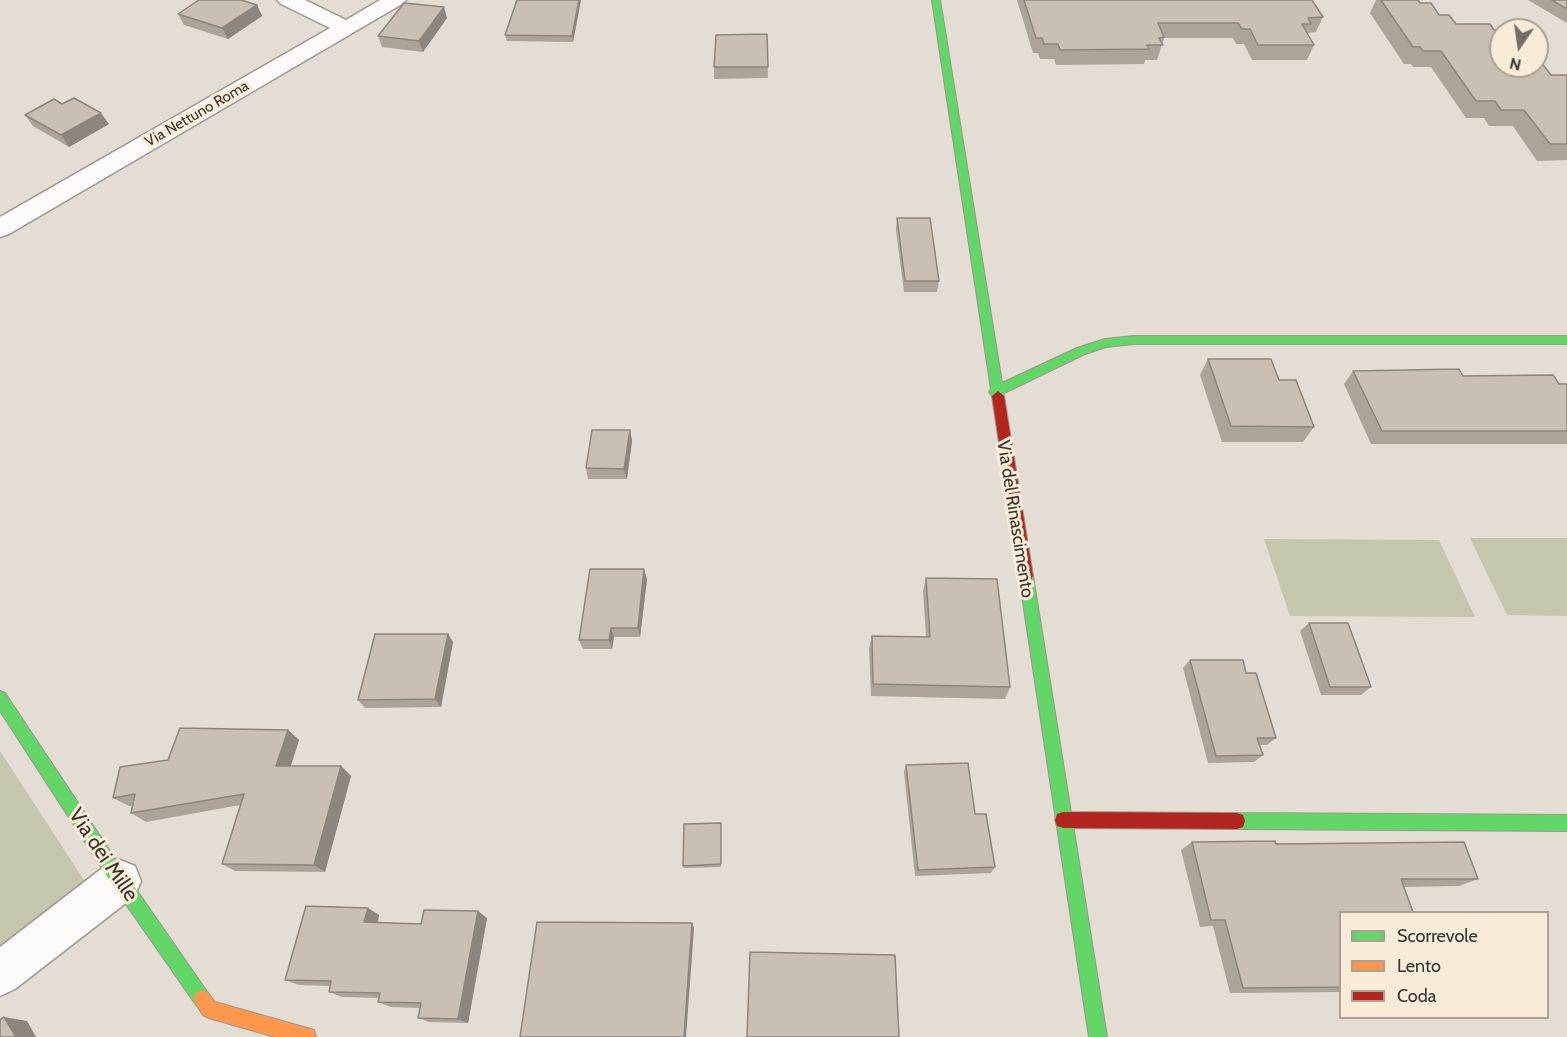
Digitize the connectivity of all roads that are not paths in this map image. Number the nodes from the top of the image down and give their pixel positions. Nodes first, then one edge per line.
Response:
1 (288, 0) edge
2 (394, 0) edge
3 (936, 0) edge
4 (346, 28) junction
5 (0, 228) edge
6 (1567, 340) edge
7 (995, 392) junction
8 (0, 698) edge
9 (1063, 820) junction
10 (1567, 824) edge
11 (120, 881) junction
12 (0, 974) edge
13 (219, 1023) edge
14 (308, 1037) edge
15 (1098, 1037) edge

1 - 4 street
2 - 4 street, Via Nettuno Roma
3 - 7 street, Via del Rinascimento
4 - 5 street, Via Nettuno Roma
6 - 7 street
7 - 9 street, Via del Rinascimento
8 - 11 street, Via dei Mille
9 - 10 street
9 - 15 street, Via del Rinascimento
11 - 12 street
11 - 13 street, Via dei Mille
13 - 14 street, Via dei Mille

